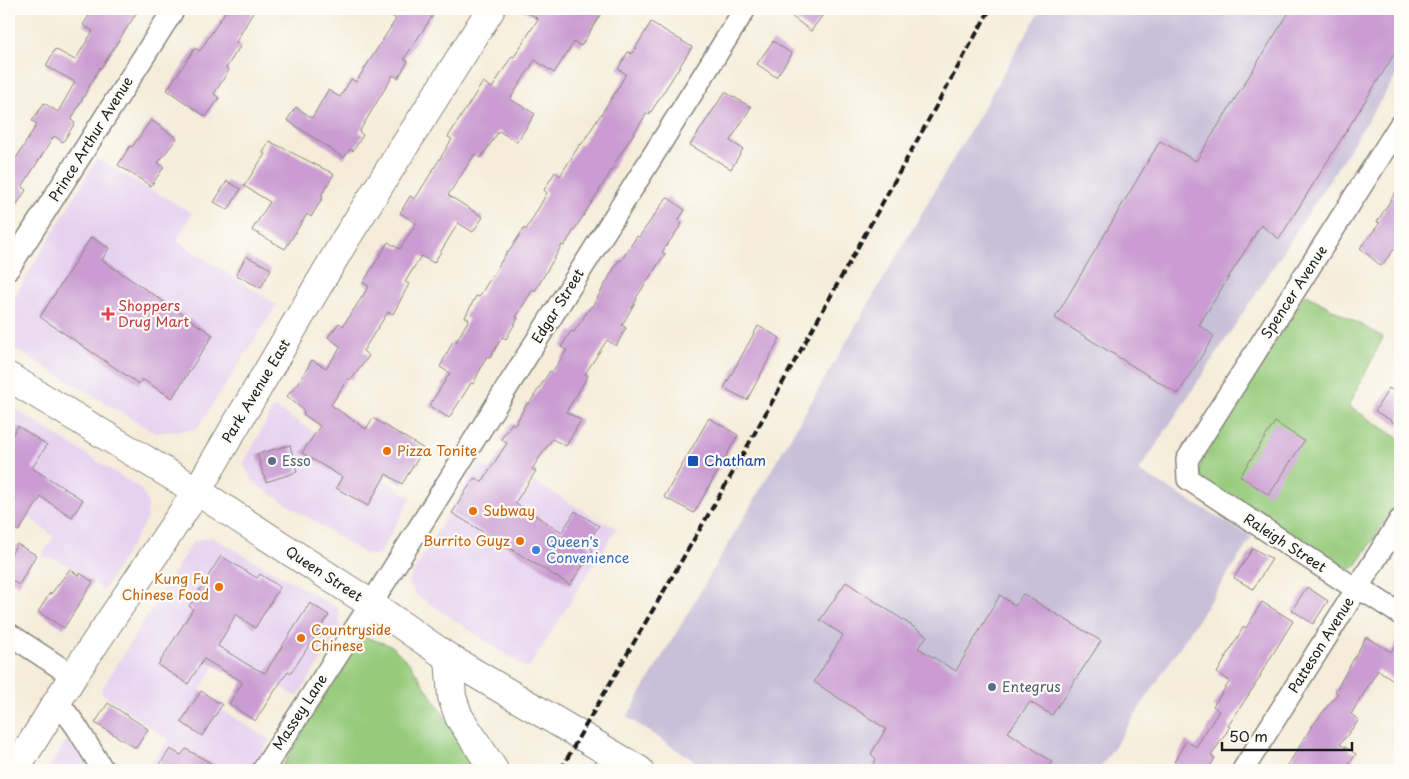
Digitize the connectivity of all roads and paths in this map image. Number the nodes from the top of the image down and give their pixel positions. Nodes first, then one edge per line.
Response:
1 (174, 9) edge
2 (491, 9) edge
3 (745, 9) edge
4 (1400, 125) edge
5 (9, 268) edge
6 (9, 377) edge
7 (1187, 460) joint
8 (197, 491) junction
9 (1400, 520) edge
10 (1356, 589) junction
11 (371, 604) junction
12 (1400, 614) edge
13 (9, 634) edge
14 (449, 658) junction
15 (72, 676) junction
16 (58, 702) junction
17 (15, 770) edge
18 (103, 770) edge
19 (263, 770) edge
20 (494, 770) edge
21 (639, 770) edge
22 (1243, 770) edge

1 - 5 street, Prince Arthur Avenue
2 - 8 main road, Park Avenue East
3 - 11 street, Edgar Street
4 - 7 street, Spencer Avenue
6 - 8 main road, Queen Street
7 - 10 street, Raleigh Street
8 - 11 main road, Queen Street
8 - 15 main road, Park Avenue East
9 - 10 street, Patteson Avenue
10 - 12 street, Raleigh Street
10 - 22 street, Patteson Avenue
11 - 14 main road, Queen Street
11 - 19 street, Massey Lane
13 - 15 street
14 - 20 main road
14 - 21 main road, Queen Street
15 - 16 main road, Park Avenue East
16 - 17 main road, Park Avenue East
16 - 18 street

